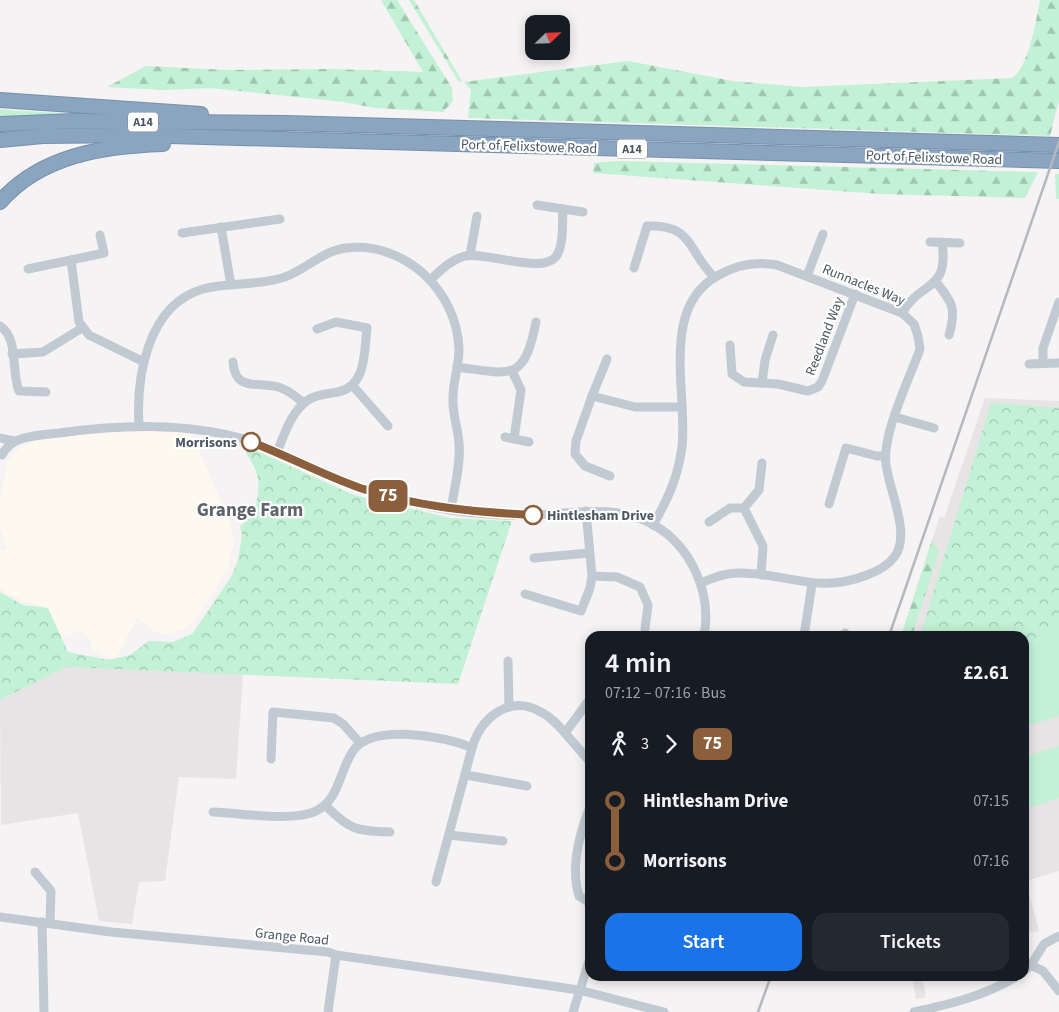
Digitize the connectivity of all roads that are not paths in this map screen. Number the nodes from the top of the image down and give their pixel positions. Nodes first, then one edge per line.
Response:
1 (0, 100) edge
2 (286, 123) junction
3 (0, 124) edge
4 (206, 138) junction
5 (0, 140) edge
6 (1059, 145) edge
7 (1059, 161) edge
8 (0, 202) edge
9 (537, 205) dead end
10 (563, 209) junction
11 (583, 212) dead end
12 (477, 216) dead end
13 (280, 219) dead end
14 (221, 227) junction
15 (182, 233) dead end
16 (823, 234) dead end
17 (100, 235) dead end
18 (930, 242) dead end
19 (942, 242) junction
20 (960, 243) dead end
21 (470, 255) junction
22 (70, 260) junction
23 (634, 268) dead end
24 (28, 269) dead end
25 (807, 276) junction
26 (714, 277) junction
27 (430, 280) junction
28 (936, 282) junction
29 (231, 285) junction
30 (855, 294) junction
31 (1059, 302) edge
32 (902, 313) junction
33 (536, 322) dead end
34 (0, 326) edge
35 (82, 328) junction
36 (317, 329) dead end
37 (949, 334) dead end
38 (773, 335) dead end
39 (730, 345) dead end
40 (12, 354) junction
41 (607, 359) dead end
42 (144, 362) junction
43 (232, 362) dead end
44 (1043, 363) junction
45 (1029, 364) dead end
46 (1059, 364) edge
47 (457, 367) junction
48 (512, 371) junction
49 (762, 383) junction
50 (352, 386) junction
51 (46, 392) dead end
52 (592, 396) junction
53 (304, 403) junction
54 (682, 407) junction
55 (895, 417) junction
56 (139, 426) junction
57 (388, 426) dead end
58 (934, 428) dead end
59 (0, 438) edge
60 (14, 441) junction
61 (529, 442) dead end
62 (277, 452) junction
63 (0, 456) edge
64 (885, 456) junction
65 (762, 463) dead end
66 (610, 476) dead end
67 (828, 504) dead end
68 (744, 508) junction
69 (451, 510) junction
70 (586, 511) junction
71 (709, 522) dead end
72 (653, 525) junction
73 (589, 553) junction
74 (534, 558) dead end
75 (762, 575) junction
76 (592, 576) junction
77 (700, 583) junction
78 (812, 584) junction
79 (525, 594) dead end
80 (645, 629) dead end
81 (704, 631) edge
82 (805, 631) edge
83 (508, 661) dead end
84 (585, 705) edge
85 (508, 707) junction
86 (565, 733) junction
87 (360, 743) junction
88 (472, 748) junction
89 (585, 756) edge
90 (271, 759) dead end
91 (466, 775) junction
92 (527, 786) dead end
93 (326, 805) junction
94 (213, 812) dead end
95 (585, 824) edge
96 (390, 832) dead end
97 (449, 835) junction
98 (503, 840) dead end
99 (35, 872) dead end
100 (436, 882) dead end
101 (585, 900) edge
102 (0, 917) edge
103 (46, 922) junction
104 (1059, 936) edge
105 (336, 955) junction
106 (1029, 965) edge
107 (1029, 968) edge
108 (585, 973) edge
109 (1009, 981) edge
110 (579, 990) junction
111 (1059, 991) edge
112 (44, 1012) edge
113 (328, 1012) edge
114 (573, 1012) edge
115 (660, 1012) edge
116 (914, 1012) edge

1 - 2 highway
2 - 3 highway, Port of Felixstowe Road / A14
2 - 6 highway, Port of Felixstowe Road / A14
4 - 5 highway, Port of Felixstowe Road / A14
4 - 7 highway, Port of Felixstowe Road / A14
4 - 8 highway
9 - 10 street
10 - 11 street
10 - 21 street
12 - 21 street
13 - 14 street
14 - 15 street
14 - 29 street
16 - 25 street
17 - 22 street
18 - 19 street
19 - 20 street
19 - 28 street
21 - 27 street
22 - 24 street
22 - 35 street
23 - 26 street
25 - 26 street, Runnacles Way
25 - 30 street, Runnacles Way
26 - 54 street, Runnacles Way
27 - 29 street
27 - 47 street
28 - 32 street
28 - 37 street
29 - 42 street
30 - 32 street, Runnacles Way
30 - 49 street, Reedland Way
31 - 44 street
32 - 55 street, Runnacles Way
33 - 48 street
34 - 40 street
35 - 40 street
35 - 42 street
36 - 50 street
38 - 49 street
39 - 49 street, Reedland Way
40 - 51 street
41 - 52 street
42 - 56 street
43 - 53 street
44 - 45 street
44 - 46 street
47 - 48 street
47 - 69 street
48 - 61 street
50 - 53 street
50 - 57 street
52 - 54 street
52 - 66 street
53 - 62 street
54 - 72 street, Runnacles Way
55 - 58 street
55 - 64 street, Runnacles Way
56 - 60 street
56 - 62 street
59 - 60 street
60 - 63 street
62 - 69 street
64 - 67 street
64 - 78 street, Runnacles Way
65 - 68 street
68 - 71 street
68 - 75 street
69 - 70 street
70 - 72 street
70 - 73 street
72 - 77 street
73 - 74 street
73 - 76 street
75 - 77 street, Runnacles Way
75 - 78 street, Runnacles Way
76 - 79 street
76 - 80 street
77 - 81 street
78 - 82 street
83 - 85 street
84 - 86 street
85 - 86 street
85 - 88 street
86 - 89 street
87 - 88 street
87 - 90 street
87 - 93 street
88 - 91 street
91 - 92 street
91 - 97 street
93 - 94 street
93 - 96 street
95 - 101 street
97 - 98 street
97 - 100 street
99 - 103 street
102 - 103 street, Grange Road
103 - 105 street, Grange Road
103 - 112 street
104 - 106 street
105 - 110 street, Grange Road
105 - 113 street
107 - 111 street
108 - 110 street
109 - 116 street
110 - 114 street
110 - 115 street, Grange Road

